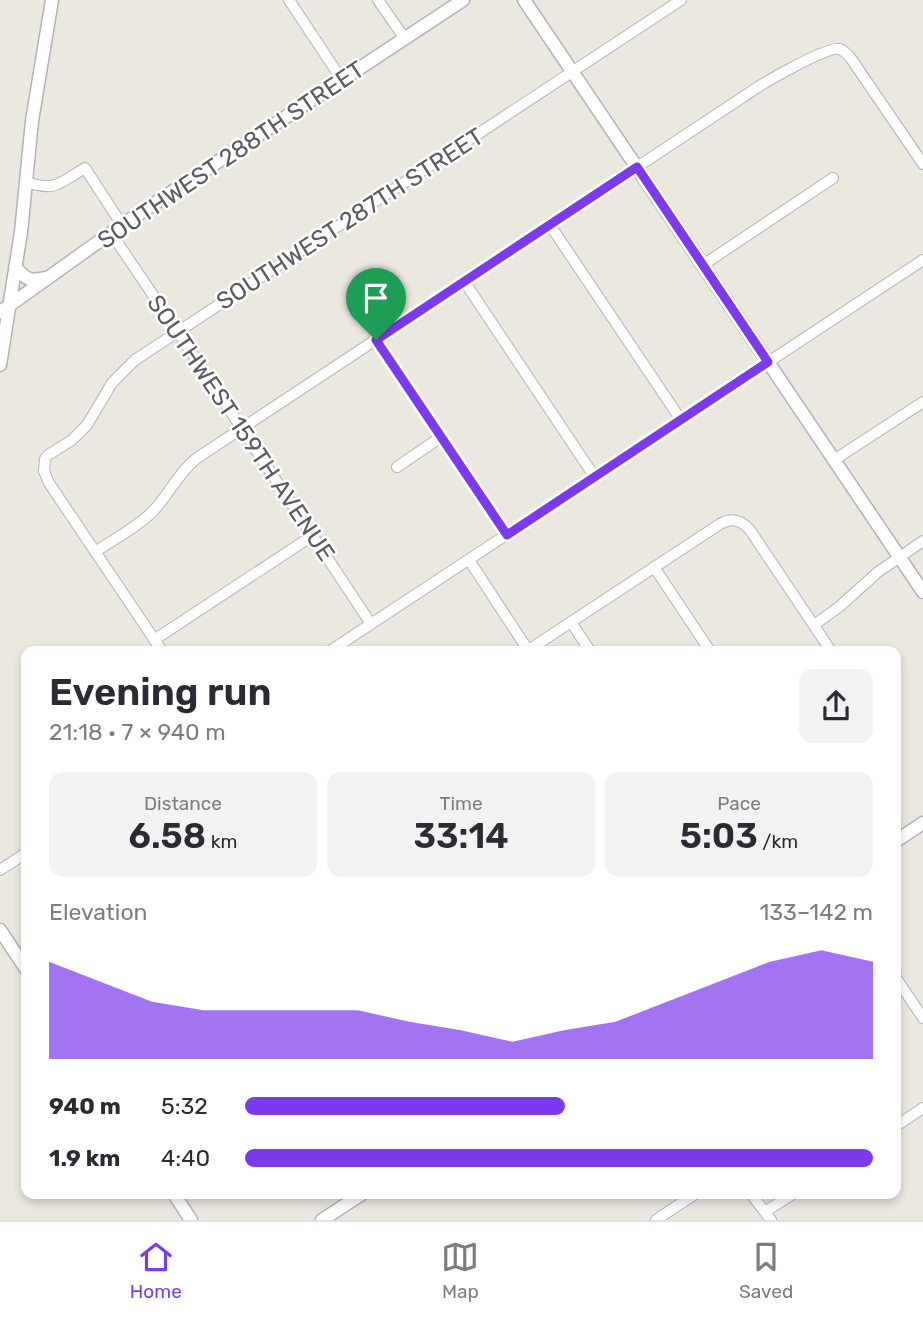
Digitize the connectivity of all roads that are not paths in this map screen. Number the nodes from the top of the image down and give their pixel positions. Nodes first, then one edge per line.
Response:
1 (52, 0) edge
2 (289, 0) edge
3 (378, 0) edge
4 (464, 0) edge
5 (524, 0) edge
6 (681, 0) edge
7 (405, 39) junction
8 (572, 72) junction
9 (342, 80) junction
10 (922, 141) edge
11 (912, 148) junction
12 (923, 164) edge
13 (637, 167) junction
14 (833, 178) dead end
15 (26, 182) junction
16 (550, 225) junction
17 (116, 229) junction
18 (923, 260) edge
19 (703, 265) junction
20 (15, 267) junction
21 (49, 278) junction
22 (464, 281) junction
23 (4, 309) edge
24 (178, 332) junction
25 (376, 340) junction
26 (768, 362) junction
27 (0, 365) edge
28 (923, 402) edge
29 (681, 419) junction
30 (241, 429) junction
31 (441, 437) junction
32 (834, 460) junction
33 (397, 467) dead end
34 (594, 477) junction
35 (507, 535) junction
36 (312, 536) junction
37 (923, 541) edge
38 (95, 552) junction
39 (900, 557) junction
40 (469, 560) junction
41 (654, 567) junction
42 (923, 592) edge
43 (570, 622) junction
44 (371, 624) junction
45 (814, 625) junction
46 (154, 640) junction
47 (158, 646) edge
48 (338, 646) edge
49 (525, 646) edge
50 (534, 646) edge
51 (587, 646) edge
52 (707, 646) edge
53 (828, 646) edge
54 (923, 823) edge
55 (901, 838) edge
56 (21, 856) edge
57 (0, 870) edge
58 (0, 930) edge
59 (21, 962) edge
60 (901, 985) edge
61 (923, 1018) edge
62 (923, 1108) edge
63 (901, 1123) edge
64 (177, 1199) edge
65 (354, 1199) edge
66 (688, 1199) edge
67 (755, 1199) edge
68 (788, 1199) edge
69 (769, 1216) edge
70 (191, 1220) edge
71 (322, 1220) edge
72 (656, 1220) edge

1 - 15 street
2 - 9 street
3 - 7 street
4 - 7 street, SOUTHWEST 288TH STREET
5 - 8 street
6 - 8 street, SOUTHWEST 287TH STREET
7 - 9 street, SOUTHWEST 288TH STREET
8 - 13 street
8 - 24 street, SOUTHWEST 287TH STREET
9 - 17 street, SOUTHWEST 288TH STREET
10 - 11 street
11 - 12 street
11 - 13 street
13 - 16 street
13 - 19 street
14 - 19 street
15 - 17 street, SOUTHWEST 159TH AVENUE
15 - 20 street
16 - 22 street
16 - 29 street
17 - 21 street, SOUTHWEST 288TH STREET
17 - 24 street, SOUTHWEST 159TH AVENUE
18 - 26 street
19 - 26 street
20 - 21 street
20 - 23 street
21 - 23 street, SOUTHWEST 288TH STREET
22 - 25 street
22 - 34 street
23 - 27 street
24 - 30 street, SOUTHWEST 159TH AVENUE
24 - 38 street, SOUTHWEST 287TH STREET
25 - 30 street
25 - 31 street
26 - 29 street
26 - 32 street
28 - 32 street
29 - 34 street
30 - 36 street, SOUTHWEST 159TH AVENUE
30 - 38 street
31 - 33 street
31 - 35 street
32 - 39 street
34 - 35 street
35 - 40 street
36 - 44 street, SOUTHWEST 159TH AVENUE
36 - 46 street
37 - 39 street
38 - 46 street
39 - 42 street
39 - 45 street
40 - 44 street
40 - 49 street
41 - 43 street
41 - 45 street
41 - 52 street
43 - 50 street
43 - 51 street
44 - 48 street
45 - 53 street
46 - 47 street
54 - 55 street
56 - 57 street
58 - 59 street
60 - 61 street
62 - 63 street
64 - 70 street
65 - 71 street
66 - 72 street
67 - 69 street
68 - 69 street

